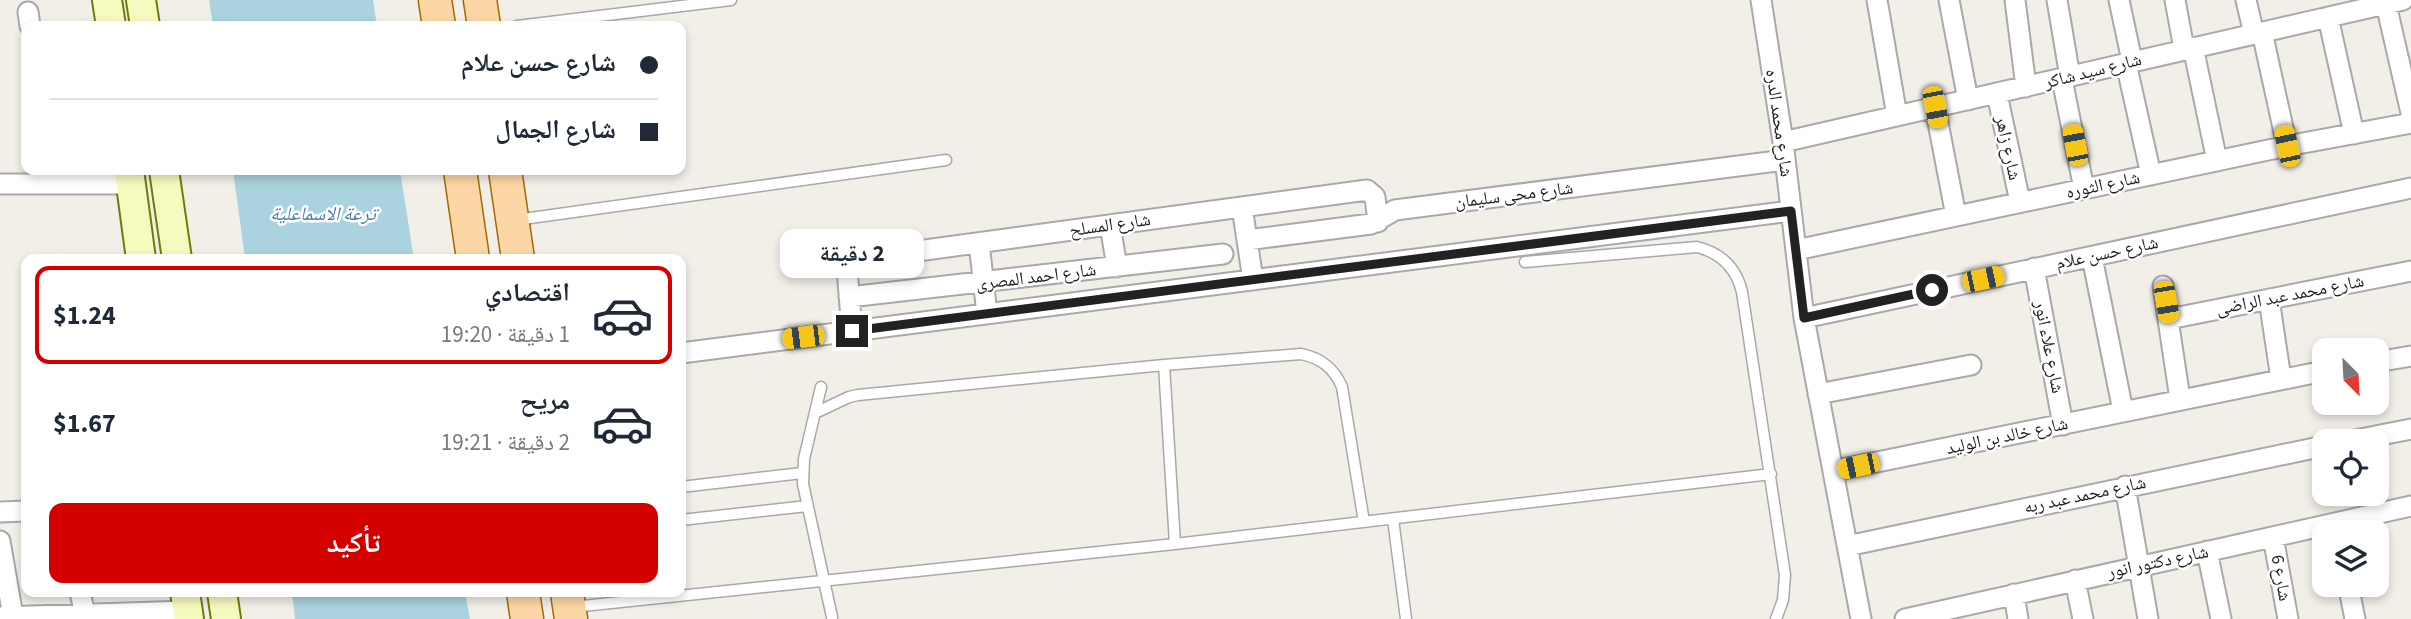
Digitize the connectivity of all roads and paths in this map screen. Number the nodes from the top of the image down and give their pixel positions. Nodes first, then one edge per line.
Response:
1 (107, 0) edge
2 (141, 0) edge
3 (435, 0) edge
4 (480, 0) edge
5 (732, 0) edge
6 (1761, 0) edge
7 (1877, 0) edge
8 (1949, 0) edge
9 (2015, 0) edge
10 (2057, 0) edge
11 (2119, 0) edge
12 (2175, 0) edge
13 (2246, 0) edge
14 (2311, 0) edge
15 (2382, 3) edge
16 (2322, 18) junction
17 (110, 21) edge
18 (144, 21) edge
19 (438, 21) edge
20 (483, 21) edge
21 (558, 21) edge
22 (2258, 33) junction
23 (2188, 48) junction
24 (2129, 62) junction
25 (2066, 78) junction
26 (2026, 87) junction
27 (1997, 94) junction
28 (1968, 100) junction
29 (1935, 107) junction
30 (2411, 113) edge
31 (1897, 116) junction
32 (2411, 123) edge
33 (2354, 134) junction
34 (2287, 146) junction
35 (1784, 151) junction
36 (946, 160) dead end
37 (2217, 161) junction
38 (165, 175) edge
39 (461, 175) edge
40 (506, 175) edge
41 (2151, 175) junction
42 (46, 177) edge
43 (130, 177) edge
44 (0, 184) edge
45 (2411, 188) edge
46 (2084, 189) junction
47 (2020, 202) junction
48 (1242, 207) junction
49 (1791, 211) junction
50 (1955, 216) junction
51 (512, 220) junction
52 (1378, 222) junction
53 (1110, 225) junction
54 (1247, 240) junction
55 (979, 243) junction
56 (1796, 250) junction
57 (140, 254) edge
58 (176, 254) edge
59 (472, 254) edge
60 (517, 254) edge
61 (1223, 254) dead end
62 (2092, 257) junction
63 (1525, 262) dead end
64 (1117, 267) junction
65 (2034, 268) junction
66 (2411, 271) edge
67 (1049, 275) junction
68 (1253, 280) junction
69 (983, 283) junction
70 (2163, 286) dead end
71 (849, 298) junction
72 (2269, 299) junction
73 (1052, 306) junction
74 (987, 314) junction
75 (1804, 318) junction
76 (2169, 319) junction
77 (852, 331) junction
78 (686, 352) edge
79 (2411, 356) edge
80 (2389, 360) edge
81 (1164, 365) junction
82 (1971, 365) dead end
83 (2312, 373) edge
84 (2281, 379) junction
85 (821, 387) dead end
86 (1818, 394) junction
87 (2180, 400) junction
88 (2123, 411) junction
89 (815, 413) junction
90 (2063, 425) junction
91 (2411, 429) edge
92 (2389, 433) edge
93 (2312, 448) edge
94 (1833, 471) junction
95 (802, 473) junction
96 (1771, 474) junction
97 (686, 486) edge
98 (2125, 486) junction
99 (807, 506) junction
100 (2411, 506) edge
101 (21, 511) edge
102 (0, 512) edge
103 (686, 519) edge
104 (1393, 519) junction
105 (2362, 520) edge
106 (1364, 522) junction
107 (2312, 531) edge
108 (2273, 537) junction
109 (0, 541) edge
110 (1175, 544) junction
111 (1847, 546) junction
112 (2207, 551) junction
113 (2139, 566) junction
114 (2075, 580) junction
115 (824, 581) junction
116 (2014, 594) junction
117 (686, 595) edge
118 (81, 597) edge
119 (223, 597) edge
120 (524, 597) edge
121 (661, 597) edge
122 (2351, 597) edge
123 (569, 606) edge
124 (187, 607) edge
125 (1946, 614) edge
126 (85, 615) junction
127 (6, 617) edge
128 (832, 617) dead end
129 (226, 619) edge
130 (527, 619) edge
131 (1406, 619) edge
132 (1776, 619) edge
133 (1861, 619) edge
134 (1905, 619) edge
135 (2018, 619) edge
136 (2082, 619) edge
137 (2148, 619) edge
138 (2221, 619) edge
139 (2288, 619) edge
140 (2355, 619) edge

1 - 17 main road
2 - 18 main road
3 - 19 main road
4 - 20 main road
5 - 21 lane
6 - 35 street, شارع محمد الدره
7 - 31 street
8 - 28 street
9 - 26 street
10 - 25 street
11 - 24 street
12 - 23 street
13 - 22 street
14 - 16 street
15 - 16 street, شارع سيد شاكر
15 - 30 street
16 - 22 street, شارع سيد شاكر
16 - 33 street
22 - 23 street, شارع سيد شاكر
22 - 34 street
23 - 24 street, شارع سيد شاكر
23 - 37 street
24 - 25 street, شارع سيد شاكر
24 - 41 street
25 - 26 street, شارع سيد شاكر
25 - 46 street
26 - 27 street, شارع سيد شاكر
27 - 28 street, شارع سيد شاكر
27 - 47 street, شارع زاهر
28 - 29 street, شارع سيد شاكر
29 - 31 street, شارع سيد شاكر
29 - 50 street
31 - 35 street, شارع سيد شاكر
32 - 33 street, شارع الثوره
33 - 34 street, شارع الثوره
34 - 37 street, شارع الثوره
35 - 49 street, شارع محمد الدره
35 - 52 street, شارع محى سليمان
36 - 51 lane
37 - 41 street, شارع الثوره
38 - 58 main road
39 - 59 main road
40 - 51 main road
41 - 46 street, شارع الثوره
42 - 43 street
42 - 44 street
43 - 57 main road
45 - 62 street, شارع حسن علام
46 - 47 street, شارع الثوره
47 - 50 street, شارع الثوره
48 - 52 street, شارع المسلح
48 - 53 street, شارع المسلح
48 - 54 street
49 - 56 street, شارع محمد الدره
49 - 68 street
50 - 56 street, شارع الثوره
51 - 60 main road
52 - 54 street, شارع محى سليمان
53 - 55 street, شارع المسلح
53 - 64 street
54 - 68 street
55 - 69 street
55 - 71 street, شارع المسلح
56 - 75 street, شارع محمد الدره
61 - 64 street, شارع احمد المصرى
62 - 65 street, شارع حسن علام
62 - 88 street
63 - 96 lane
64 - 67 street, شارع احمد المصرى
65 - 75 street, شارع حسن علام
65 - 90 street, شارع علاء انور
66 - 72 street, شارع محمد عبد الراضى
67 - 69 street, شارع احمد المصرى
67 - 73 street
68 - 73 street
69 - 71 street, شارع احمد المصرى
69 - 74 street
70 - 76 street
71 - 77 street
72 - 76 street, شارع محمد عبد الراضى
72 - 84 street
73 - 74 street
74 - 77 street
75 - 86 street, شارع محمد الدره
76 - 87 street
77 - 78 street
79 - 80 street
81 - 89 lane
81 - 106 lane
81 - 110 lane
82 - 86 street
83 - 84 street, شارع خالد بن الوليد
84 - 87 street, شارع خالد بن الوليد
85 - 89 lane
86 - 94 street, شارع محمد الدره
87 - 88 street, شارع خالد بن الوليد
88 - 90 street, شارع خالد بن الوليد
89 - 95 lane
90 - 94 street, شارع خالد بن الوليد
91 - 92 street
93 - 98 street, شارع محمد عبد ربه
94 - 111 street, شارع محمد الدره
95 - 97 lane
95 - 99 lane
96 - 104 lane
96 - 132 lane
98 - 111 street, شارع محمد عبد ربه
98 - 113 street
99 - 103 lane
99 - 115 lane
100 - 105 street, شارع دكتور انور
101 - 102 street
104 - 106 lane
104 - 131 lane
106 - 110 lane
107 - 108 street, شارع دكتور انور
108 - 112 street, شارع دكتور انور
108 - 139 street, شارع 6
109 - 127 street
110 - 115 lane
111 - 133 street, شارع محمد الدره
112 - 113 street, شارع دكتور انور
112 - 138 street
113 - 114 street, شارع دكتور انور
113 - 137 street
114 - 116 street, شارع دكتور انور
114 - 136 street
115 - 117 lane
115 - 128 lane
116 - 125 street, شارع دكتور انور
116 - 135 street
118 - 126 street
119 - 129 main road
120 - 130 main road
121 - 123 lane
122 - 140 street
124 - 126 street
125 - 134 street, شارع دكتور انور
126 - 127 street

